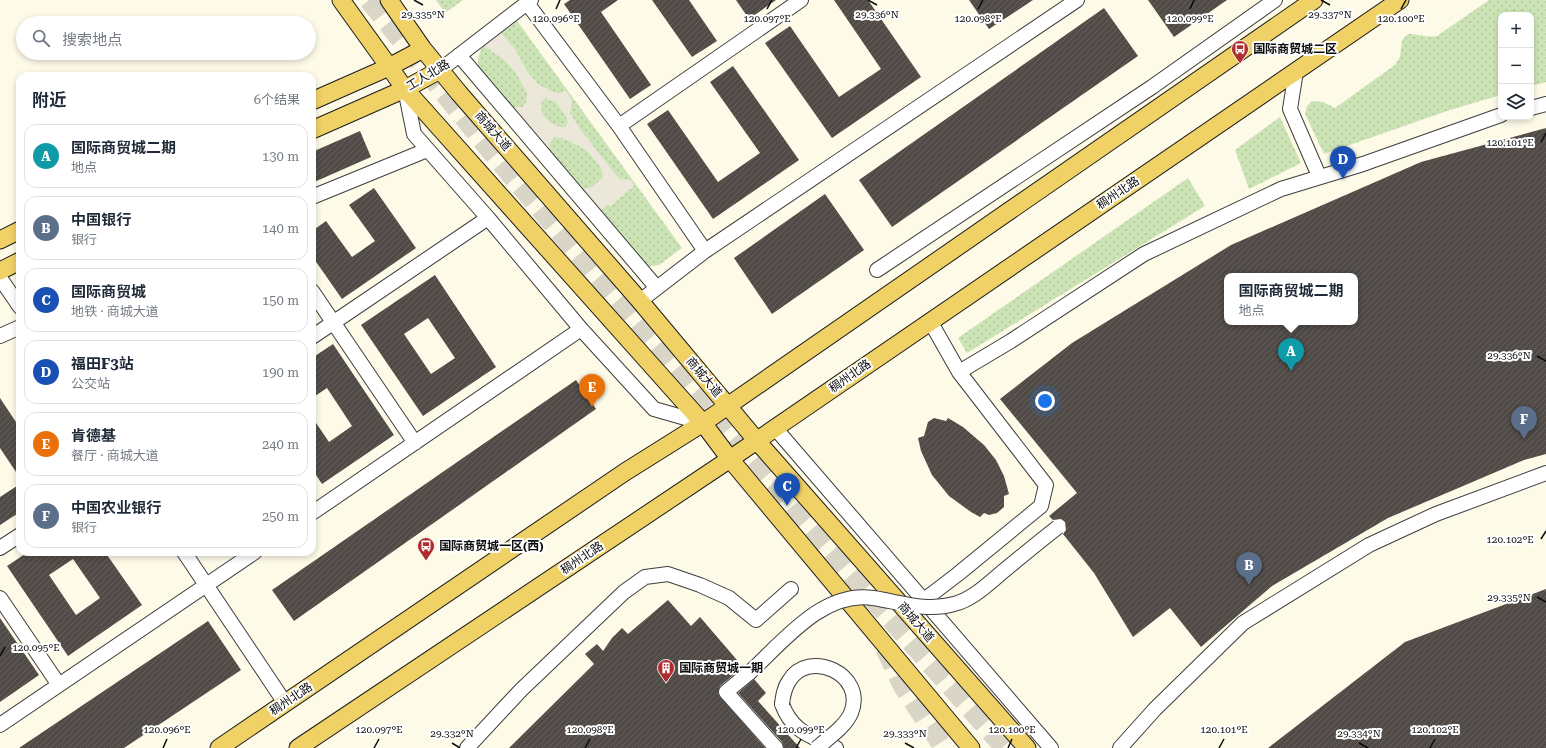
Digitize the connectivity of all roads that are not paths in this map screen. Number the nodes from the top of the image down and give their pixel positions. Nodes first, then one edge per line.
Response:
1 (341, 0) edge
2 (389, 0) edge
3 (801, 0) edge
4 (1077, 0) edge
5 (1275, 0) edge
6 (1314, 0) edge
7 (1400, 0) edge
8 (529, 2) edge
9 (423, 49) junction
10 (459, 55) junction
11 (388, 67) junction
12 (440, 70) junction
13 (1296, 71) junction
14 (405, 89) junction
15 (316, 99) edge
16 (1546, 104) edge
17 (1534, 107) edge
18 (1498, 116) edge
19 (619, 126) junction
20 (316, 128) edge
21 (427, 150) junction
22 (1319, 176) junction
23 (316, 195) edge
24 (488, 218) junction
25 (16, 232) edge
26 (0, 240) edge
27 (705, 251) junction
28 (16, 263) edge
29 (877, 270) dead end
30 (0, 271) edge
31 (0, 278) edge
32 (657, 288) junction
33 (316, 297) edge
34 (640, 301) junction
35 (16, 302) edge
36 (930, 321) junction
37 (333, 322) junction
38 (16, 329) edge
39 (581, 329) junction
40 (316, 334) edge
41 (0, 336) edge
42 (959, 372) junction
43 (728, 405) junction
44 (703, 423) junction
45 (775, 428) junction
46 (757, 441) junction
47 (415, 443) junction
48 (730, 459) junction
49 (1546, 473) edge
50 (316, 510) edge
51 (1058, 527) dead end
52 (16, 538) edge
53 (0, 548) edge
54 (187, 556) edge
55 (249, 556) edge
56 (206, 585) junction
57 (791, 589) dead end
58 (0, 598) edge
59 (924, 600) junction
60 (59, 685) junction
61 (285, 703) junction
62 (0, 725) edge
63 (219, 748) edge
64 (298, 748) edge
65 (467, 748) edge
66 (776, 748) edge
67 (817, 748) edge
68 (836, 748) edge
69 (970, 748) edge
70 (1027, 748) edge
71 (1051, 748) edge
72 (1120, 748) edge

1 - 11 main road
2 - 9 main road, 商城大道
3 - 19 street
4 - 27 street
5 - 29 street
6 - 43 main road, 稠州北路
7 - 13 main road, 稠州北路
8 - 10 street, 工人北路
8 - 19 street
9 - 11 main road, 工人北路
9 - 12 main road, 商城大道
10 - 12 street, 工人北路
10 - 32 street
11 - 14 main road
11 - 15 main road, 工人北路
12 - 14 main road, 工人北路
12 - 34 main road, 商城大道
13 - 22 street
13 - 36 main road, 稠州北路
14 - 20 main road, 工人北路
14 - 21 street
14 - 44 main road
16 - 17 street
18 - 22 street
19 - 27 street
21 - 23 street
21 - 24 street
22 - 42 street
24 - 37 street
24 - 39 street
25 - 26 main road
27 - 32 street
28 - 30 main road
31 - 35 street
32 - 34 street
33 - 37 street
34 - 43 main road, 商城大道
36 - 42 street
36 - 45 main road, 稠州北路
37 - 40 street
37 - 47 street
38 - 41 street
39 - 44 street
39 - 47 street
42 - 59 street
43 - 44 main road, 稠州北路
43 - 46 main road, 商城大道
44 - 48 main road
44 - 61 main road, 稠州北路
45 - 46 main road, 稠州北路
45 - 59 street
46 - 48 main road, 稠州北路
46 - 70 main road, 商城大道
47 - 50 street
48 - 64 main road, 稠州北路
48 - 69 main road
49 - 72 street
51 - 66 street, bridge
52 - 53 street
54 - 56 street
55 - 56 street
56 - 60 street
56 - 61 street
57 - 65 street
58 - 60 street
59 - 71 street
60 - 62 street
61 - 63 main road, 稠州北路
67 - 68 street, bridge

